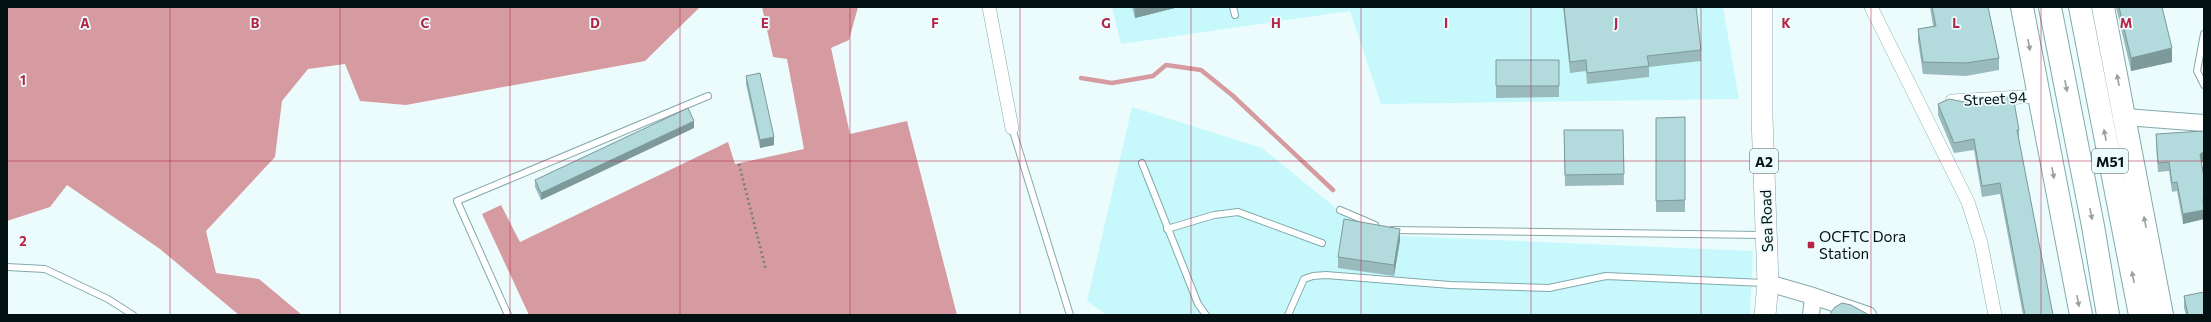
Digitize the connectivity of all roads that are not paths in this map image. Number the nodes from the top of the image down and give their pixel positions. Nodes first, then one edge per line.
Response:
1 (989, 7) edge
2 (1233, 7) edge
3 (1762, 7) edge
4 (1871, 7) edge
5 (2022, 7) edge
6 (2050, 7) edge
7 (2080, 7) edge
8 (2103, 7) edge
9 (1235, 15) dead end
10 (2204, 34) edge
11 (2204, 86) edge
12 (708, 96) dead end
13 (2039, 96) junction
14 (1952, 101) edge
15 (2125, 117) junction
16 (2204, 123) edge
17 (1012, 128) joint
18 (1142, 163) dead end
19 (1340, 210) dead end
20 (1167, 229) junction
21 (1766, 235) junction
22 (1322, 243) dead end
23 (7, 267) edge
24 (1768, 283) junction
25 (1813, 296) junction
26 (2155, 314) edge
27 (133, 315) edge
28 (508, 315) edge
29 (1070, 315) edge
30 (1206, 315) edge
31 (1288, 315) edge
32 (1765, 315) edge
33 (1811, 315) edge
34 (1868, 315) edge
35 (1995, 315) edge
36 (2081, 315) edge
37 (2108, 315) edge

1 - 17 street
2 - 9 lane
3 - 21 highway, Sea Road / A2
4 - 35 street
5 -> 13 highway
6 -> 37 highway, M51
26 -> 7 highway, M51
15 -> 8 highway
10 - 11 lane
12 - 28 lane
13 - 14 street, Street 94
13 -> 36 highway
15 - 16 street
26 -> 15 highway
17 - 29 lane
18 - 20 lane
19 - 21 lane
20 - 22 lane
20 - 30 lane
21 - 24 highway, Sea Road / A2
23 - 27 lane
24 - 25 street
24 - 31 lane
24 - 32 highway, Sea Road / A2
25 - 33 street
25 - 34 street

